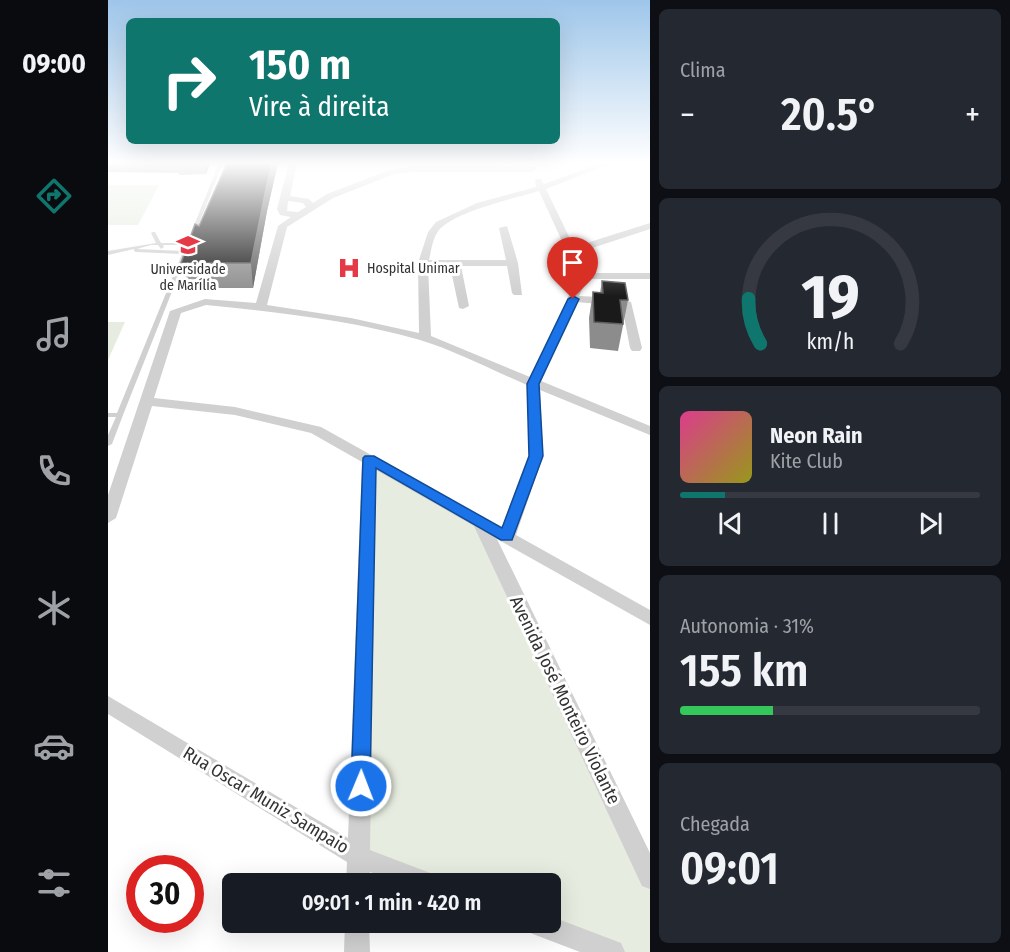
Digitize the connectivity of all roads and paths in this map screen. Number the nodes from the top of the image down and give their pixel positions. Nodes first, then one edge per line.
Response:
1 (203, 207) edge
2 (284, 207) edge
3 (311, 207) edge
4 (475, 207) edge
5 (551, 207) edge
6 (297, 215) junction
7 (650, 226) edge
8 (504, 228) dead end
9 (153, 233) dead end
10 (160, 244) junction
11 (188, 244) junction
12 (123, 249) junction
13 (162, 251) junction
14 (573, 251) junction
15 (108, 253) edge
16 (183, 253) junction
17 (423, 263) junction
18 (513, 263) junction
19 (454, 264) junction
20 (583, 276) junction
21 (650, 276) edge
22 (518, 293) dead end
23 (573, 299) junction
24 (463, 306) dead end
25 (261, 307) junction
26 (425, 338) junction
27 (636, 348) dead end
28 (533, 384) junction
29 (147, 401) junction
30 (108, 415) edge
31 (120, 415) junction
32 (650, 431) edge
33 (108, 444) edge
34 (369, 458) junction
35 (108, 518) edge
36 (480, 521) junction
37 (507, 537) junction
38 (650, 618) edge
39 (108, 704) edge
40 (359, 857) junction
41 (358, 873) edge
42 (401, 873) edge
43 (650, 878) edge
44 (561, 932) edge
45 (357, 933) edge
46 (357, 952) edge
47 (612, 952) edge

1 - 11 lane
2 - 6 street
3 - 6 street
4 - 17 street
5 - 14 street
6 - 25 street
7 - 14 street
8 - 18 street
9 - 10 lane
10 - 11 lane
10 - 12 lane
10 - 13 lane
11 - 16 lane
12 - 13 lane
12 - 15 lane
13 - 16 lane
14 - 20 street
16 - 31 lane
17 - 19 street
17 - 26 street
18 - 19 street
18 - 22 street
19 - 24 street
20 - 21 street
20 - 23 street
23 - 27 street
23 - 28 street
25 - 26 street
25 - 29 street
26 - 28 street
28 - 32 street
28 - 37 street
29 - 34 street
29 - 35 street
30 - 31 lane
31 - 33 lane
34 - 36 street
34 - 40 street
36 - 37 street
36 - 43 street, Avenida José Monteiro Violante
37 - 38 street
39 - 40 street, Rua Oscar Muniz Sampaio
40 - 41 street
40 - 42 street, Rua Oscar Muniz Sampaio
44 - 47 street
45 - 46 street

